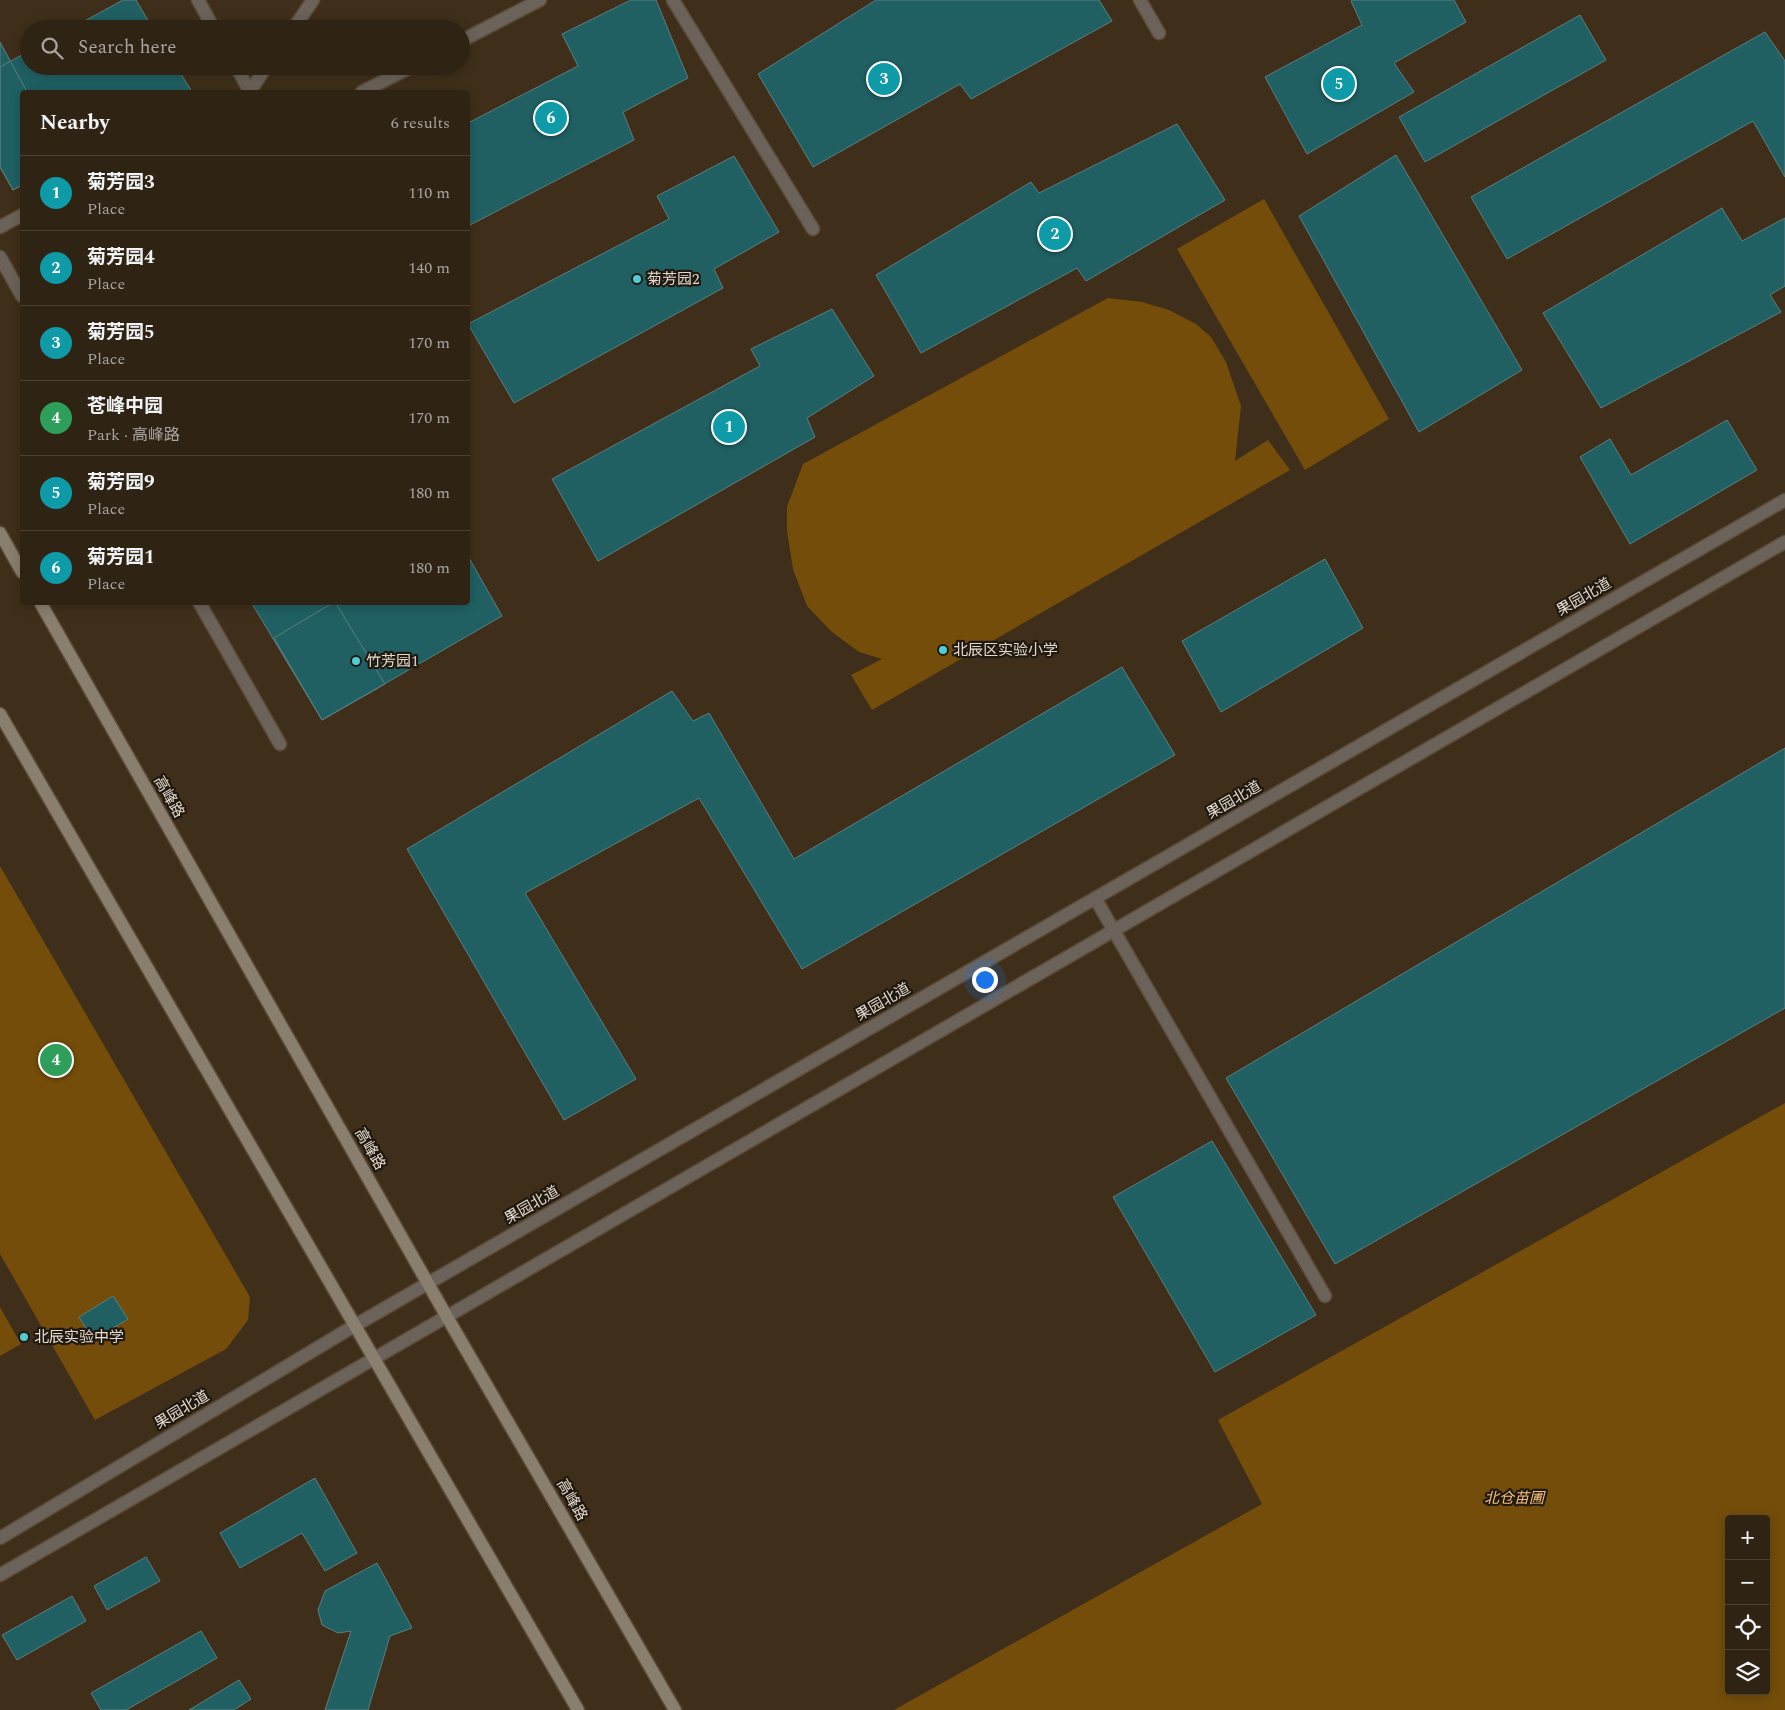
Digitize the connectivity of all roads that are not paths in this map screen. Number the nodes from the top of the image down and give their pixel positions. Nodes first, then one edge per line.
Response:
1 (198, 0) edge
2 (313, 0) edge
3 (540, 0) edge
4 (673, 0) edge
5 (1140, 0) edge
6 (209, 20) edge
7 (299, 20) edge
8 (1159, 33) dead end
9 (470, 36) edge
10 (242, 75) edge
11 (262, 75) edge
12 (395, 75) edge
13 (251, 90) edge
14 (253, 90) edge
15 (366, 90) edge
16 (20, 216) edge
17 (0, 227) edge
18 (813, 230) dead end
19 (0, 257) edge
20 (20, 292) edge
21 (1785, 500) edge
22 (0, 533) edge
23 (1785, 542) edge
24 (20, 568) edge
25 (42, 605) edge
26 (201, 605) edge
27 (0, 714) edge
28 (280, 744) dead end
29 (1095, 898) junction
30 (1114, 930) junction
31 (429, 1284) junction
32 (1324, 1296) dead end
33 (447, 1317) junction
34 (354, 1326) junction
35 (375, 1359) junction
36 (0, 1538) edge
37 (0, 1575) edge
38 (578, 1710) edge
39 (675, 1710) edge

1 - 6 street
2 - 7 street
3 - 9 street
4 - 18 street
5 - 8 street
10 - 13 street
11 - 14 street
12 - 15 street
16 - 17 street
19 - 20 street
21 - 29 street, 果园北道
22 - 24 main road
23 - 30 street
25 - 31 main road, 高峰路
26 - 28 street
27 - 34 main road
29 - 30 street
29 - 31 street, 果园北道
30 - 32 street
30 - 33 street
31 - 33 main road, 高峰路
31 - 34 street, 果园北道
33 - 35 street
33 - 39 main road, 高峰路
34 - 35 main road
34 - 36 street, 果园北道
35 - 37 street
35 - 38 main road

